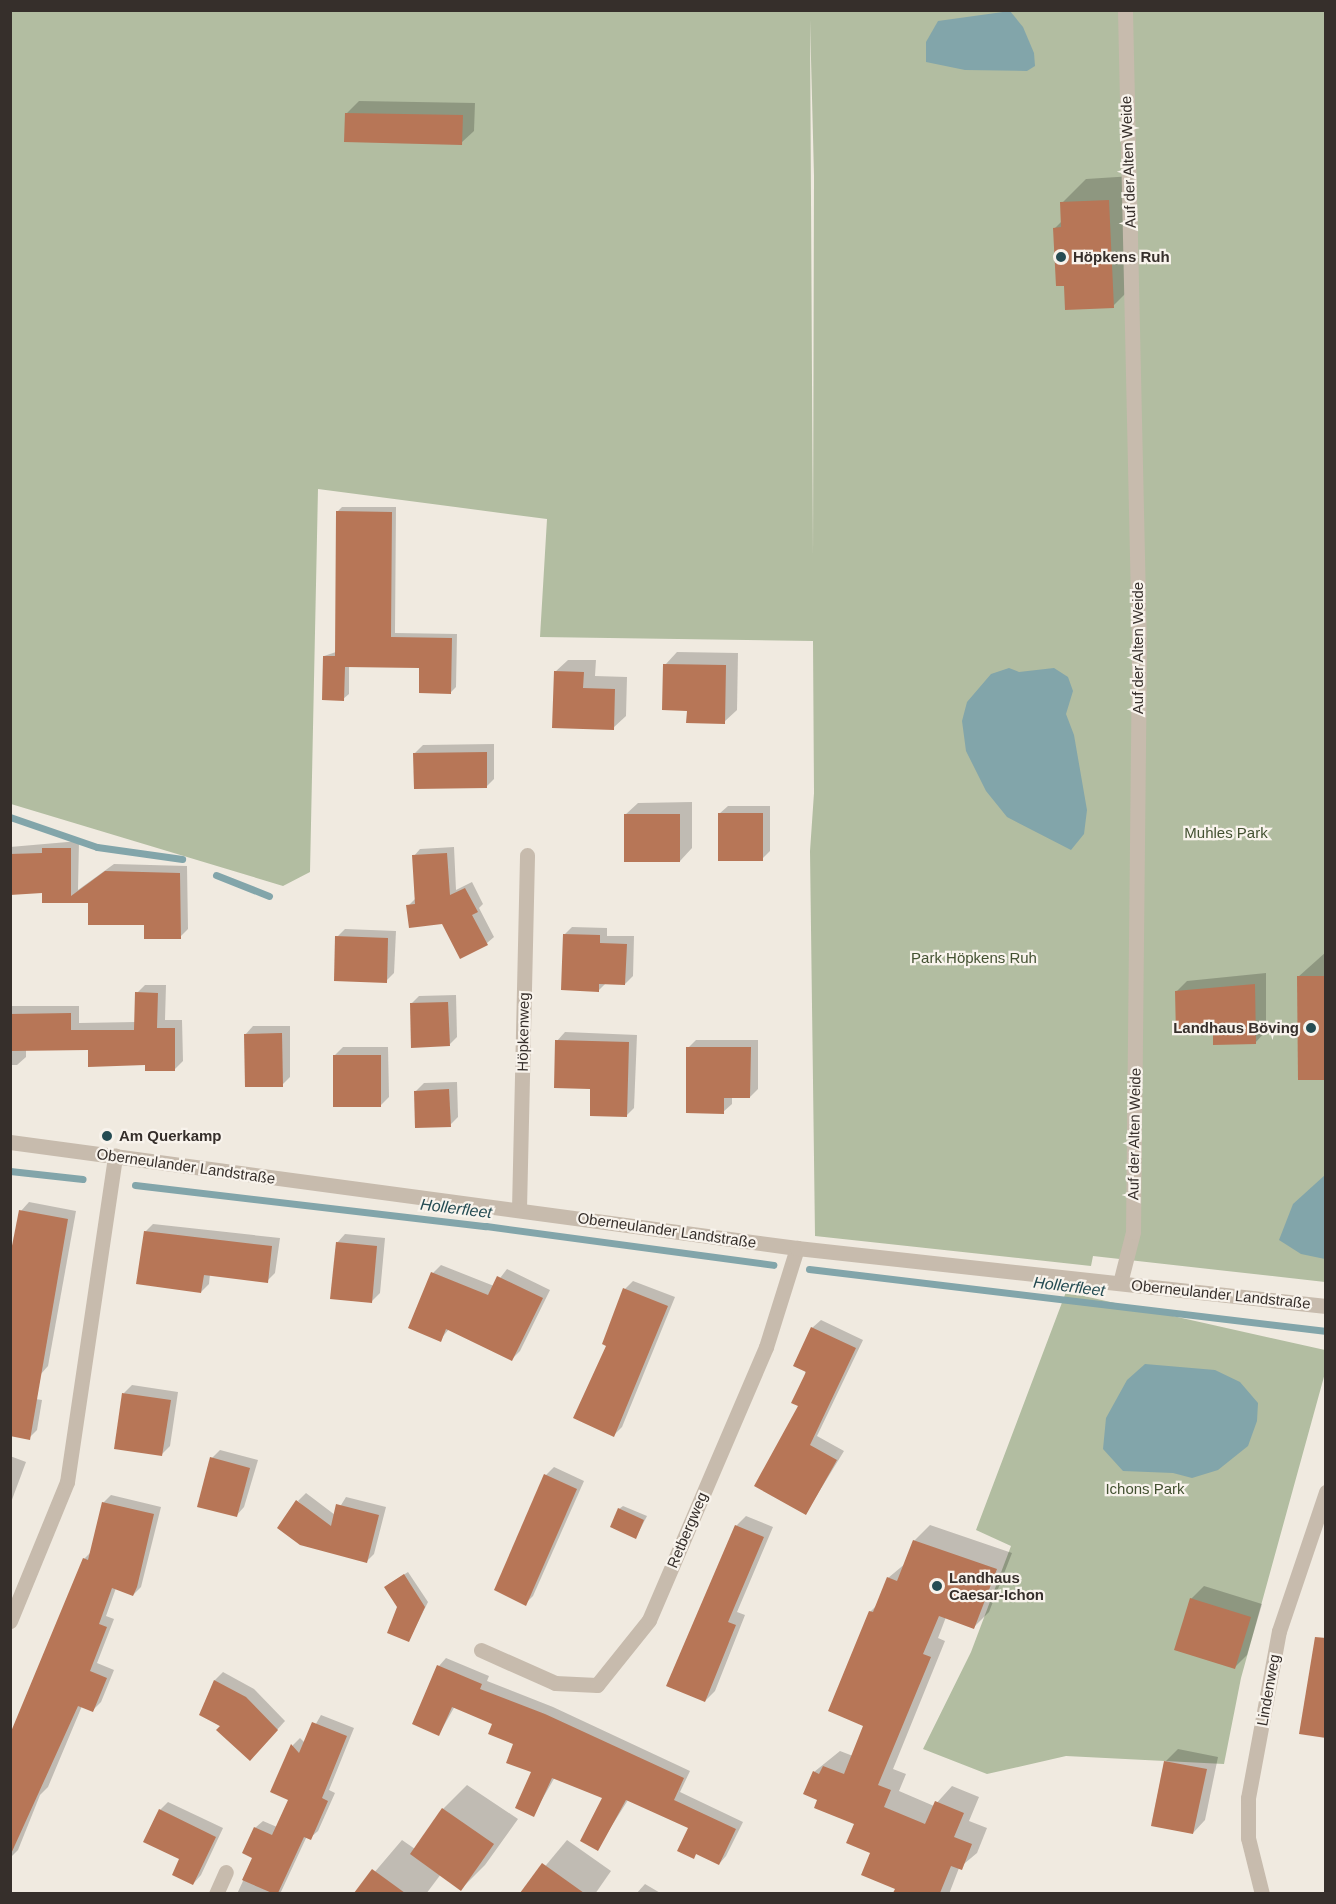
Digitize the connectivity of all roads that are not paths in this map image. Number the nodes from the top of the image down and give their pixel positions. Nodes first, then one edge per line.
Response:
1 (1125, 10) edge
2 (527, 855) dead end
3 (10, 1142) edge
4 (115, 1156) junction
5 (519, 1209) junction
6 (797, 1248) junction
7 (1120, 1283) junction
8 (1326, 1306) edge
9 (1326, 1492) edge
10 (10, 1621) edge
11 (481, 1650) dead end
12 (226, 1872) dead end
13 (216, 1893) edge
14 (1262, 1893) edge

1 - 7 street, Auf der Alten Weide
2 - 5 street, Höpkenweg
3 - 4 street, Oberneulander Landstraße
4 - 5 street, Oberneulander Landstraße
4 - 10 street
5 - 6 street, Oberneulander Landstraße
6 - 7 street, Oberneulander Landstraße
6 - 11 street, Retbergweg
7 - 8 street, Oberneulander Landstraße
9 - 14 street, Lindenweg
12 - 13 street

